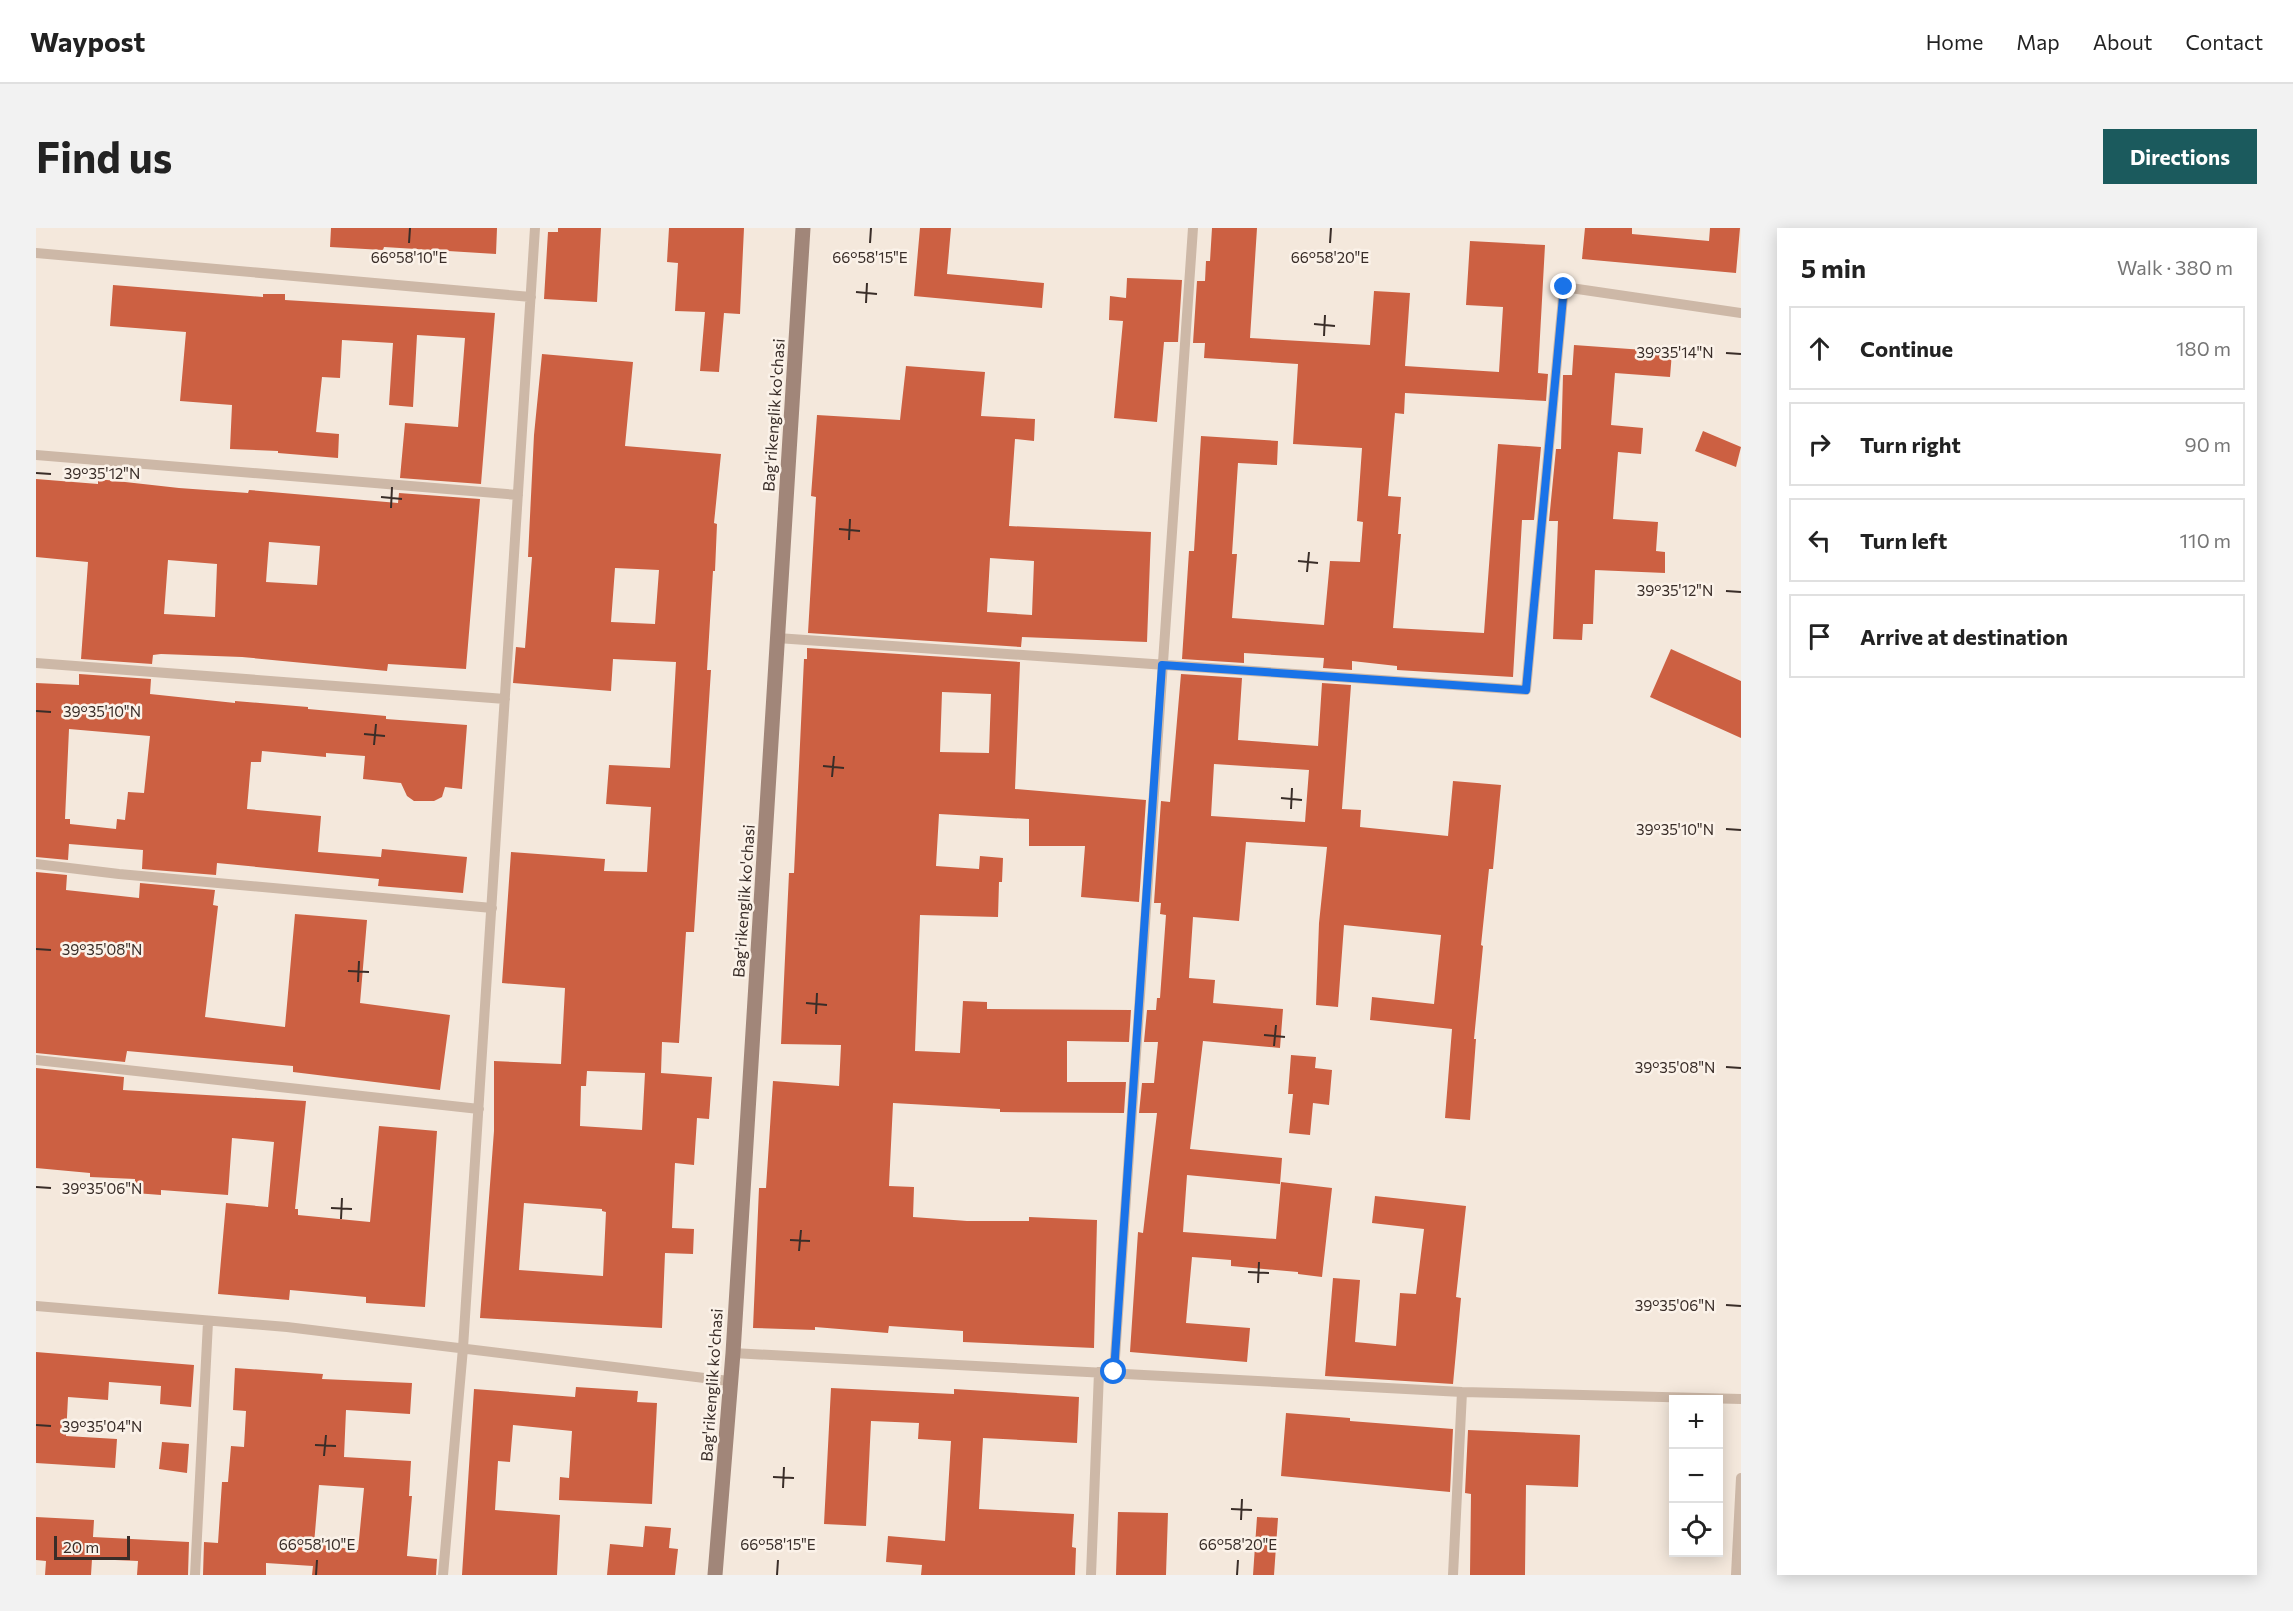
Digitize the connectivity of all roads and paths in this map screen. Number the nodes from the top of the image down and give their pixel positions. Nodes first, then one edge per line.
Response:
1 (535, 228) edge
2 (803, 228) edge
3 (1193, 228) edge
4 (36, 253) edge
5 (531, 297) junction
6 (1741, 314) edge
7 (36, 455) edge
8 (518, 495) junction
9 (777, 638) junction
10 (36, 663) edge
11 (1162, 665) junction
12 (505, 699) junction
13 (36, 864) edge
14 (492, 908) junction
15 (36, 1060) edge
16 (478, 1108) junction
17 (36, 1306) edge
18 (208, 1322) junction
19 (463, 1348) junction
20 (733, 1353) junction
21 (1099, 1372) junction
22 (1114, 1372) junction
23 (729, 1381) junction
24 (1462, 1392) junction
25 (1741, 1399) edge
26 (1741, 1478) edge
27 (195, 1575) edge
28 (443, 1575) edge
29 (715, 1575) edge
30 (1090, 1575) edge
31 (1453, 1575) edge
32 (1736, 1575) edge

1 - 5 lane
2 - 9 main road, Bag'rikenglik ko'chasi
3 - 11 lane
4 - 5 lane
5 - 8 lane
6 - 11 lane
7 - 8 lane
8 - 12 lane
9 - 11 lane
9 - 20 main road, Bag'rikenglik ko'chasi
10 - 12 lane
11 - 22 lane
12 - 14 lane
13 - 14 lane
14 - 16 lane
15 - 16 lane
16 - 19 lane
17 - 18 lane
18 - 19 lane
18 - 27 lane
19 - 23 lane
19 - 28 lane
20 - 21 lane
20 - 23 main road, Bag'rikenglik ko'chasi
21 - 22 lane
21 - 30 lane
22 - 24 lane
23 - 29 main road, Bag'rikenglik ko'chasi
24 - 25 lane
24 - 31 lane
26 - 32 lane

